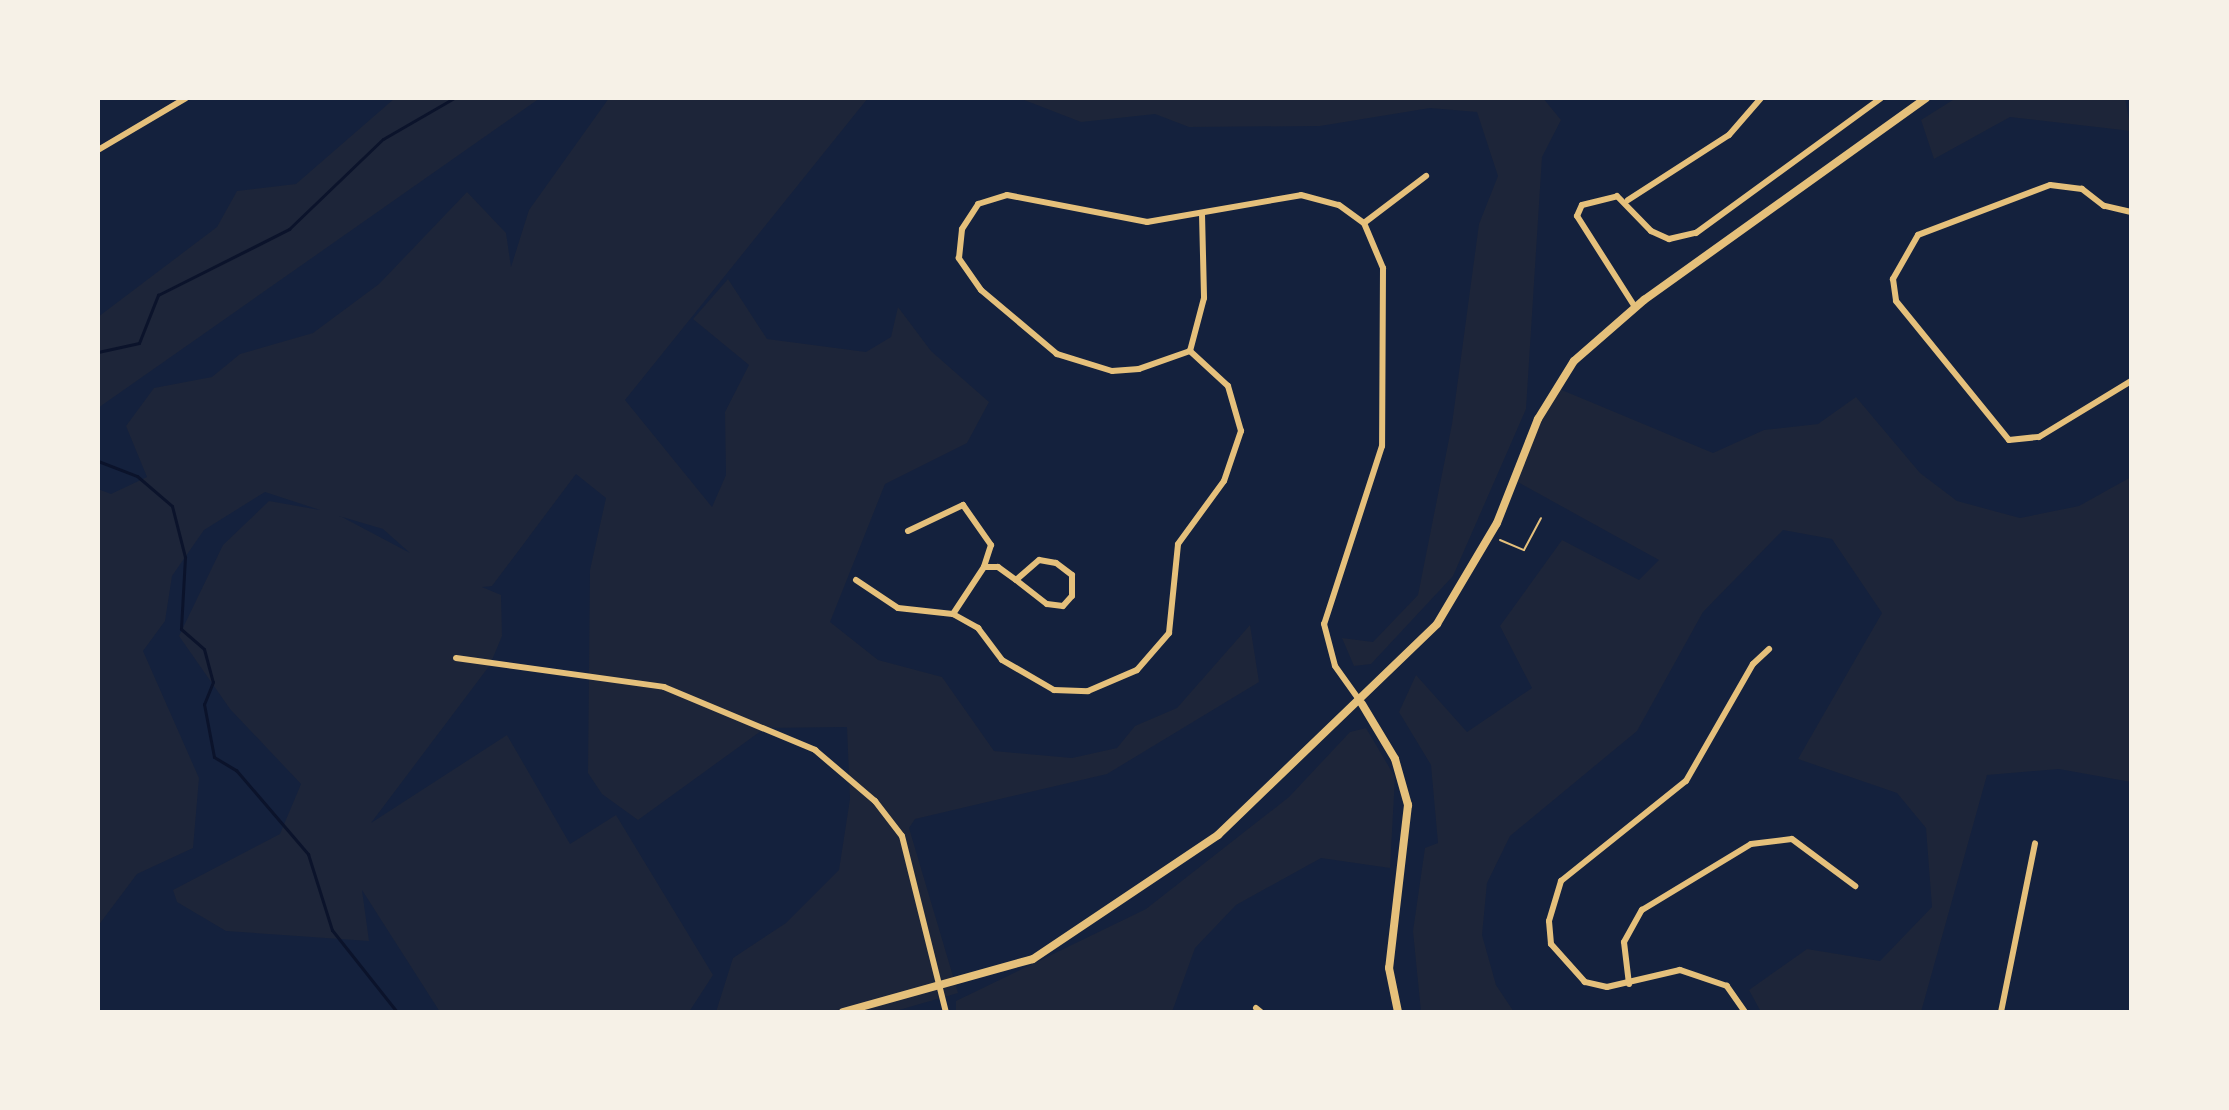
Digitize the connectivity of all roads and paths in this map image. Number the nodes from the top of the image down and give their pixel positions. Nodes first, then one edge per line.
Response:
1 (186, 98) edge
2 (1761, 98) edge
3 (1881, 98) edge
4 (1926, 98) edge
5 (98, 150) edge
6 (1426, 176) dead end
7 (1628, 200) junction
8 (2131, 212) edge
9 (1202, 214) junction
10 (1364, 223) junction
11 (1635, 307) junction
12 (1190, 351) junction
13 (2131, 381) edge
14 (1541, 518) dead end
15 (908, 531) dead end
16 (1490, 535) junction
17 (984, 567) junction
18 (856, 580) dead end
19 (1016, 580) junction
20 (953, 614) junction
21 (1769, 649) dead end
22 (456, 658) dead end
23 (1362, 704) junction
24 (2035, 843) dead end
25 (1855, 886) dead end
26 (944, 983) junction
27 (1629, 984) junction
28 (843, 1012) edge
29 (946, 1012) edge
30 (1398, 1012) edge
31 (1745, 1012) edge
32 (2001, 1012) edge

1 - 5 street
2 - 7 street
3 - 7 street
4 - 11 street
6 - 10 street
7 - 11 street
8 - 13 street
9 - 10 street
9 - 12 street
9 - 12 street
10 - 23 street
11 - 16 street
12 - 20 street
14 - 16 path
15 - 17 street
16 - 23 street
17 - 19 street
17 - 20 street
18 - 20 street
19 - 19 street
21 - 27 street
22 - 26 street
23 - 26 street
23 - 30 street
24 - 32 street
25 - 27 street
26 - 28 street
26 - 29 street
27 - 31 street

